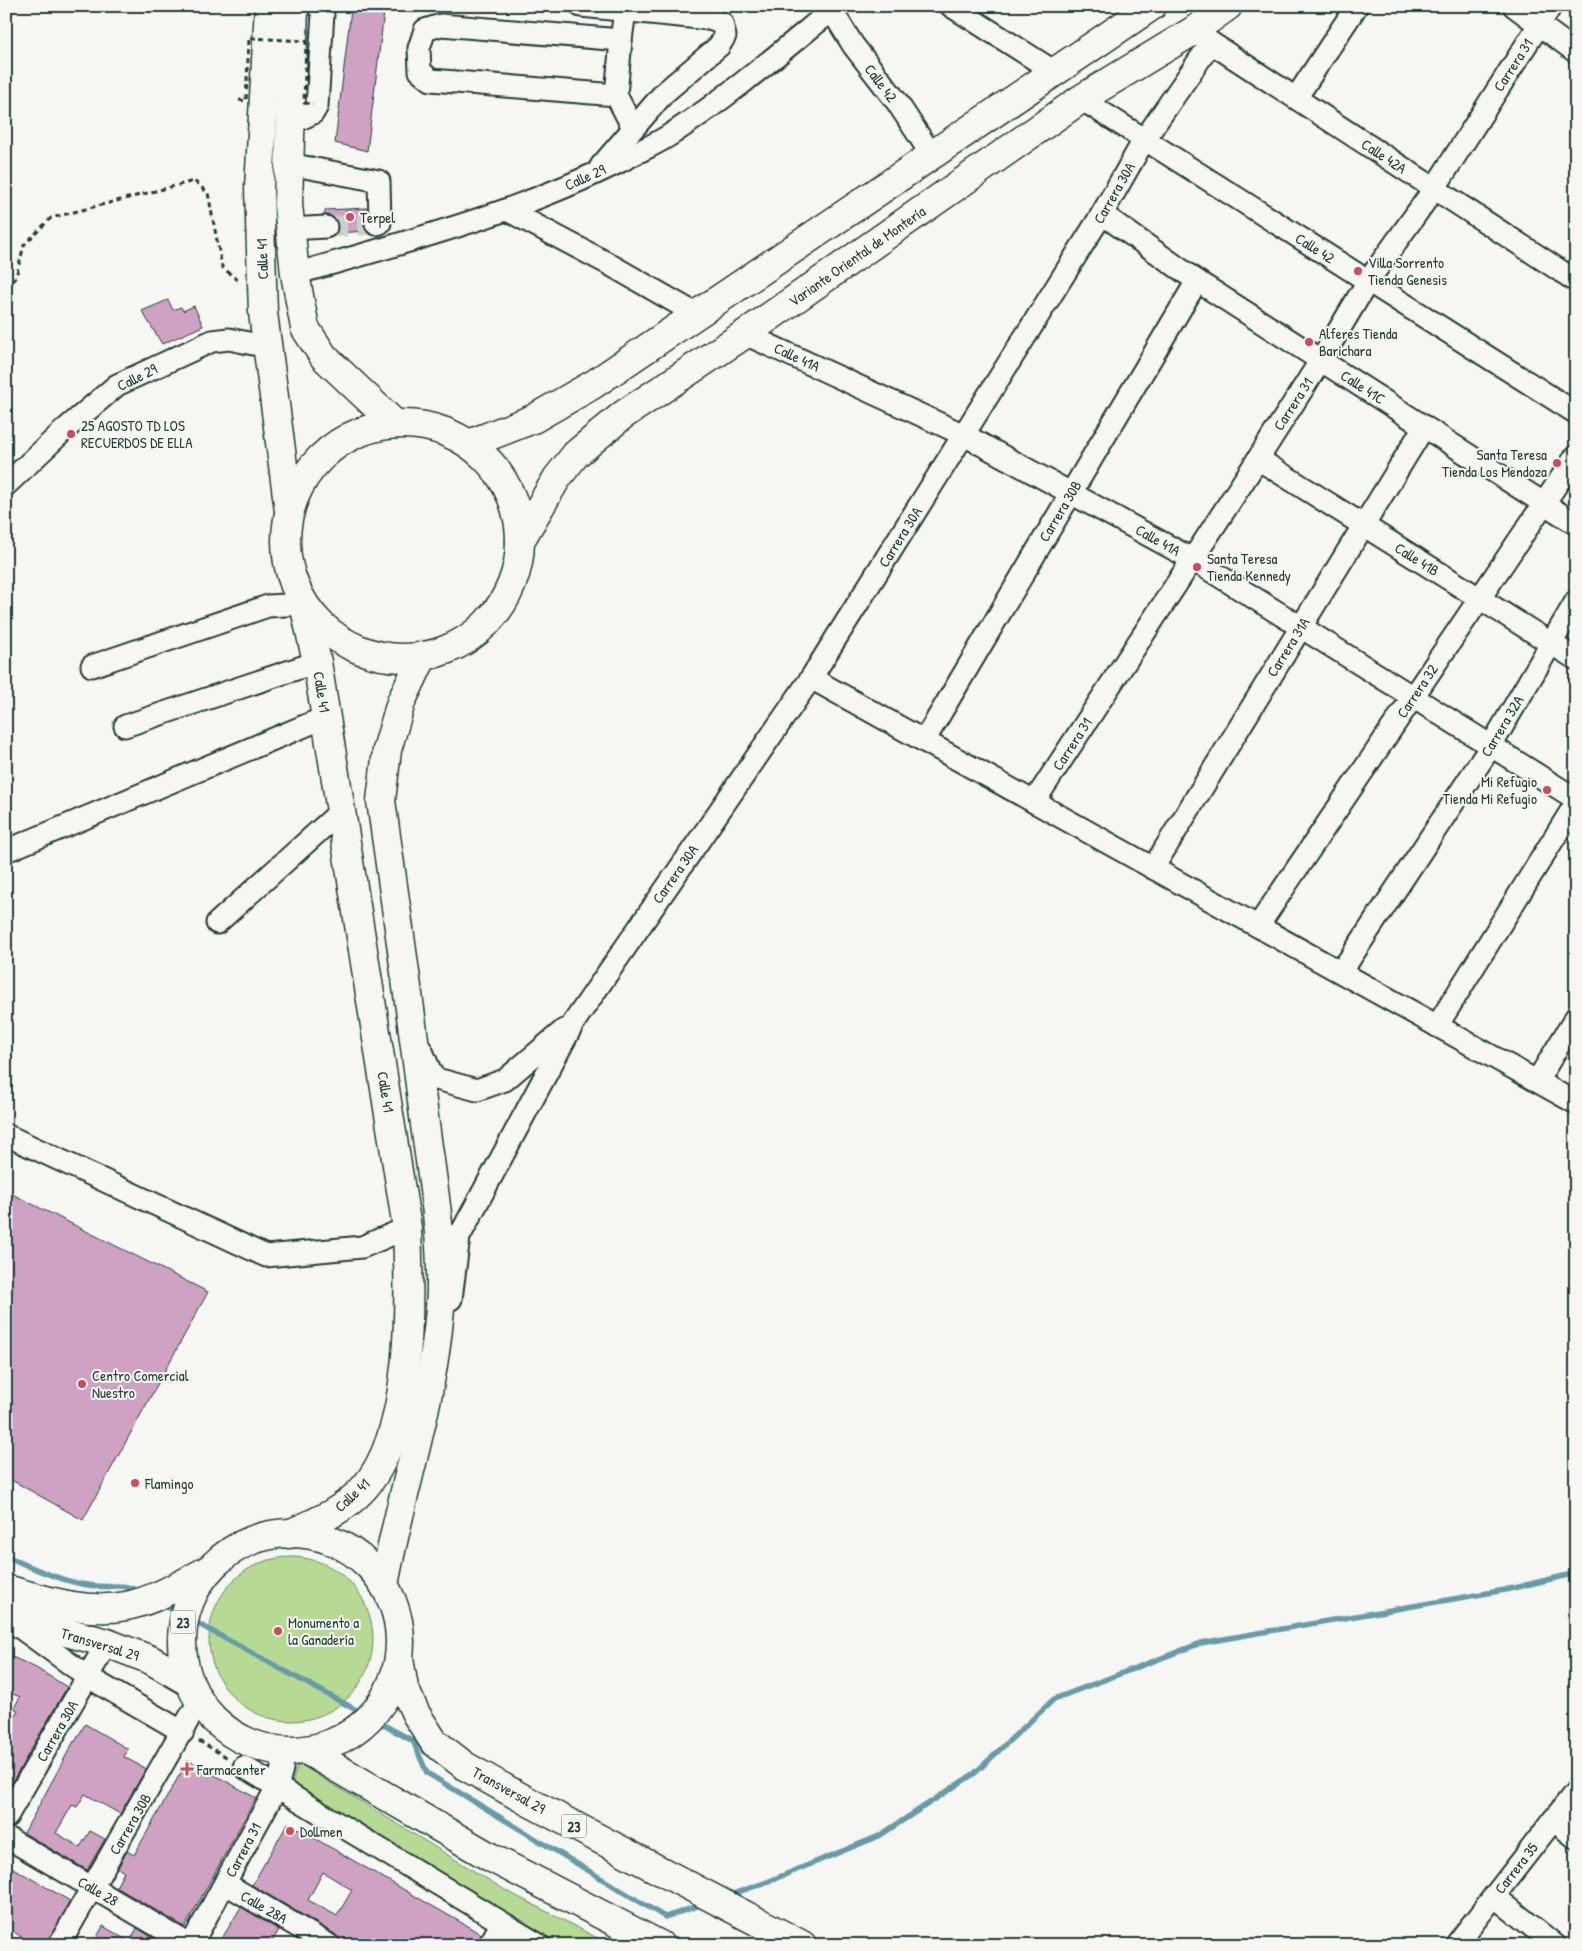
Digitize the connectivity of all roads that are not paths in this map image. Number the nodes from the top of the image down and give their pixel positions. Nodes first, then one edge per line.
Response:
1 (268, 6) edge
2 (294, 6) edge
3 (318, 6) edge
4 (581, 6) edge
5 (951, 6) edge
6 (1152, 6) edge
7 (1228, 6) edge
8 (1514, 6) edge
9 (1550, 6) edge
10 (1356, 7) edge
11 (833, 8) edge
12 (624, 11) junction
13 (1539, 24) junction
14 (1202, 37) junction
15 (621, 40) junction
16 (1576, 52) edge
17 (1055, 72) junction
18 (616, 95) junction
19 (1296, 98) junction
20 (1081, 100) junction
21 (290, 124) junction
22 (633, 128) junction
23 (1144, 140) junction
24 (932, 154) junction
25 (289, 164) junction
26 (595, 174) junction
27 (1434, 188) junction
28 (506, 210) junction
29 (1102, 214) junction
30 (326, 227) tunnel mouth
31 (289, 229) junction
32 (384, 249) junction
33 (295, 274) junction
34 (1197, 280) junction
35 (1368, 281) junction
36 (1576, 281) edge
37 (696, 314) junction
38 (745, 334) junction
39 (268, 347) junction
40 (1321, 360) junction
41 (1576, 413) edge
42 (395, 424) junction
43 (1424, 427) junction
44 (964, 435) junction
45 (469, 444) junction
46 (1576, 456) edge
47 (1258, 459) junction
48 (6, 484) edge
49 (1071, 493) junction
50 (1544, 503) junction
51 (289, 511) junction
52 (1576, 524) edge
53 (1364, 526) junction
54 (520, 541) junction
55 (1192, 558) junction
56 (1479, 598) junction
57 (1576, 602) edge
58 (304, 604) junction
59 (1301, 626) junction
60 (1551, 644) junction
61 (423, 656) junction
62 (1576, 660) edge
63 (317, 662) junction
64 (92, 666) dead end
65 (811, 678) junction
66 (1413, 698) junction
67 (326, 717) junction
68 (125, 726) dead end
69 (924, 741) junction
70 (1491, 746) junction
71 (1576, 801) edge
72 (1034, 802) junction
73 (341, 811) junction
74 (6, 852) edge
75 (1153, 868) junction
76 (217, 923) dead end
77 (1258, 926) junction
78 (1341, 972) junction
79 (1576, 1017) edge
80 (574, 1022) junction
81 (1437, 1026) junction
82 (413, 1030) junction
83 (1537, 1081) junction
84 (1576, 1103) edge
85 (6, 1135) edge
86 (407, 1228) junction
87 (426, 1406) junction
88 (289, 1534) junction
89 (210, 1569) junction
90 (384, 1585) junction
91 (6, 1589) edge
92 (6, 1617) edge
93 (107, 1643) junction
94 (399, 1658) junction
95 (88, 1677) junction
96 (194, 1692) junction
97 (183, 1732) junction
98 (295, 1751) junction
99 (244, 1767) road end
100 (277, 1787) junction
101 (1576, 1791) edge
102 (6, 1818) edge
103 (1553, 1820) junction
104 (6, 1837) edge
105 (1576, 1838) edge
106 (226, 1884) junction
107 (92, 1888) junction
108 (1494, 1896) junction
109 (502, 1923) junction
110 (59, 1945) edge
111 (190, 1945) edge
112 (328, 1945) edge
113 (489, 1945) edge
114 (539, 1945) edge
115 (660, 1945) edge
116 (802, 1945) edge
117 (1456, 1945) edge
118 (1555, 1945) edge

1 - 39 main road, Calle 41
2 - 21 main road, Calle 41
3 - 21 street
4 - 12 street
5 - 17 street
6 - 17 main road
7 - 14 main road, Variante Oriental de Montería
8 - 13 street
9 - 13 street, Carrera 31
10 - 19 street
11 - 24 street, Calle 42
11 - 26 street, Calle 29
12 - 15 street
12 - 22 street
13 - 16 street
13 - 27 street, Carrera 31
14 - 19 street, Calle 42A
14 - 20 main road, Variante Oriental de Montería
14 - 23 street, Carrera 30A
15 - 18 street
15 - 18 street
17 - 24 main road
18 - 22 street
19 - 27 street, Calle 42A
20 - 23 street, Calle 42
20 - 38 main road, Variante Oriental de Montería
21 - 25 main road, Calle 41
22 - 26 street
23 - 29 street, Carrera 30A
23 - 35 street, Calle 42
24 - 37 main road
25 - 31 main road, Calle 41
25 - 32 street
26 - 28 street, Calle 29
27 - 35 street, Carrera 31
27 - 36 street, Calle 42A
28 - 32 street, Calle 29
28 - 37 street
29 - 34 street, Calle 41C
29 - 44 street, Carrera 30A
30 - 31 street
31 - 33 main road, Calle 41
32 - 33 street, Calle 29
33 - 42 main road, Calle 41
34 - 40 street, Calle 41C
34 - 49 street, Carrera 30B
35 - 40 street, Carrera 31
35 - 41 street, Calle 42
37 - 45 main road
38 - 44 street, Calle 41A
38 - 54 main road, Variante Oriental de Montería
39 - 48 street, Calle 29
39 - 51 main road, Calle 41
40 - 43 street, Calle 41C
40 - 47 street, Carrera 31
42 - 45 main road
42 - 51 main road
43 - 50 street, Calle 41C
43 - 53 street, Carrera 31A
44 - 49 street, Calle 41A
44 - 65 street, Carrera 30A
45 - 54 main road
46 - 50 street, Carrera 32
47 - 53 street, Calle 41B
47 - 55 street, Carrera 31
49 - 55 street, Calle 41A
49 - 69 street, Carrera 30B
50 - 52 street, Calle 41C
50 - 56 street, Carrera 32
51 - 58 main road
53 - 56 street, Calle 41B
53 - 59 street, Carrera 31A
54 - 61 main road
55 - 59 street, Calle 41A
55 - 72 street, Carrera 31
56 - 60 street, Calle 41B
56 - 66 street, Carrera 32
57 - 60 street, Carrera 32A
58 - 61 main road
58 - 63 main road, Calle 41
58 - 64 street
59 - 66 street, Calle 41A
59 - 75 street, Carrera 31A
60 - 62 street, Calle 41B
60 - 70 street, Carrera 32A
61 - 82 main road
63 - 67 main road, Calle 41
63 - 68 street
65 - 69 street
65 - 80 street, Carrera 30A
66 - 70 street, Calle 41A
66 - 77 street, Carrera 32
67 - 73 main road, Calle 41
67 - 74 street
69 - 72 street
70 - 71 street, Calle 41A
70 - 78 street, Carrera 32A
71 - 81 street
72 - 75 street
73 - 76 street
73 - 86 main road, Calle 41
75 - 77 street
77 - 78 street
78 - 81 street
79 - 83 street
80 - 82 street
80 - 87 street
81 - 83 street
82 - 87 main road
83 - 84 street
85 - 86 street
86 - 88 main road, Calle 41
87 - 90 main road
88 - 89 main road, 23
88 - 90 main road, 23
89 - 91 main road, Transversal 29
89 - 96 main road, 23
90 - 94 main road, 23
92 - 93 main road, Transversal 29
92 - 95 street
93 - 95 street, Carrera 30A
93 - 96 main road, Transversal 29
94 - 98 main road, 23
94 - 116 main road, Transversal 29 / 23
95 - 97 street
95 - 102 street, Carrera 30A
96 - 97 street, Carrera 30B
96 - 98 main road, 23
97 - 107 street, Carrera 30B
98 - 100 street, Carrera 31
98 - 115 main road, 23
99 - 100 street
100 - 106 street, Carrera 31
100 - 109 street
101 - 103 street, Carrera 35
103 - 105 street
103 - 108 street, Carrera 35
104 - 107 street, Calle 28
106 - 111 street, Carrera 31
106 - 112 street, Calle 28A
107 - 110 street, Carrera 30B
107 - 111 street, Calle 28
108 - 117 street, Carrera 35
108 - 118 street
109 - 113 street
109 - 114 street

